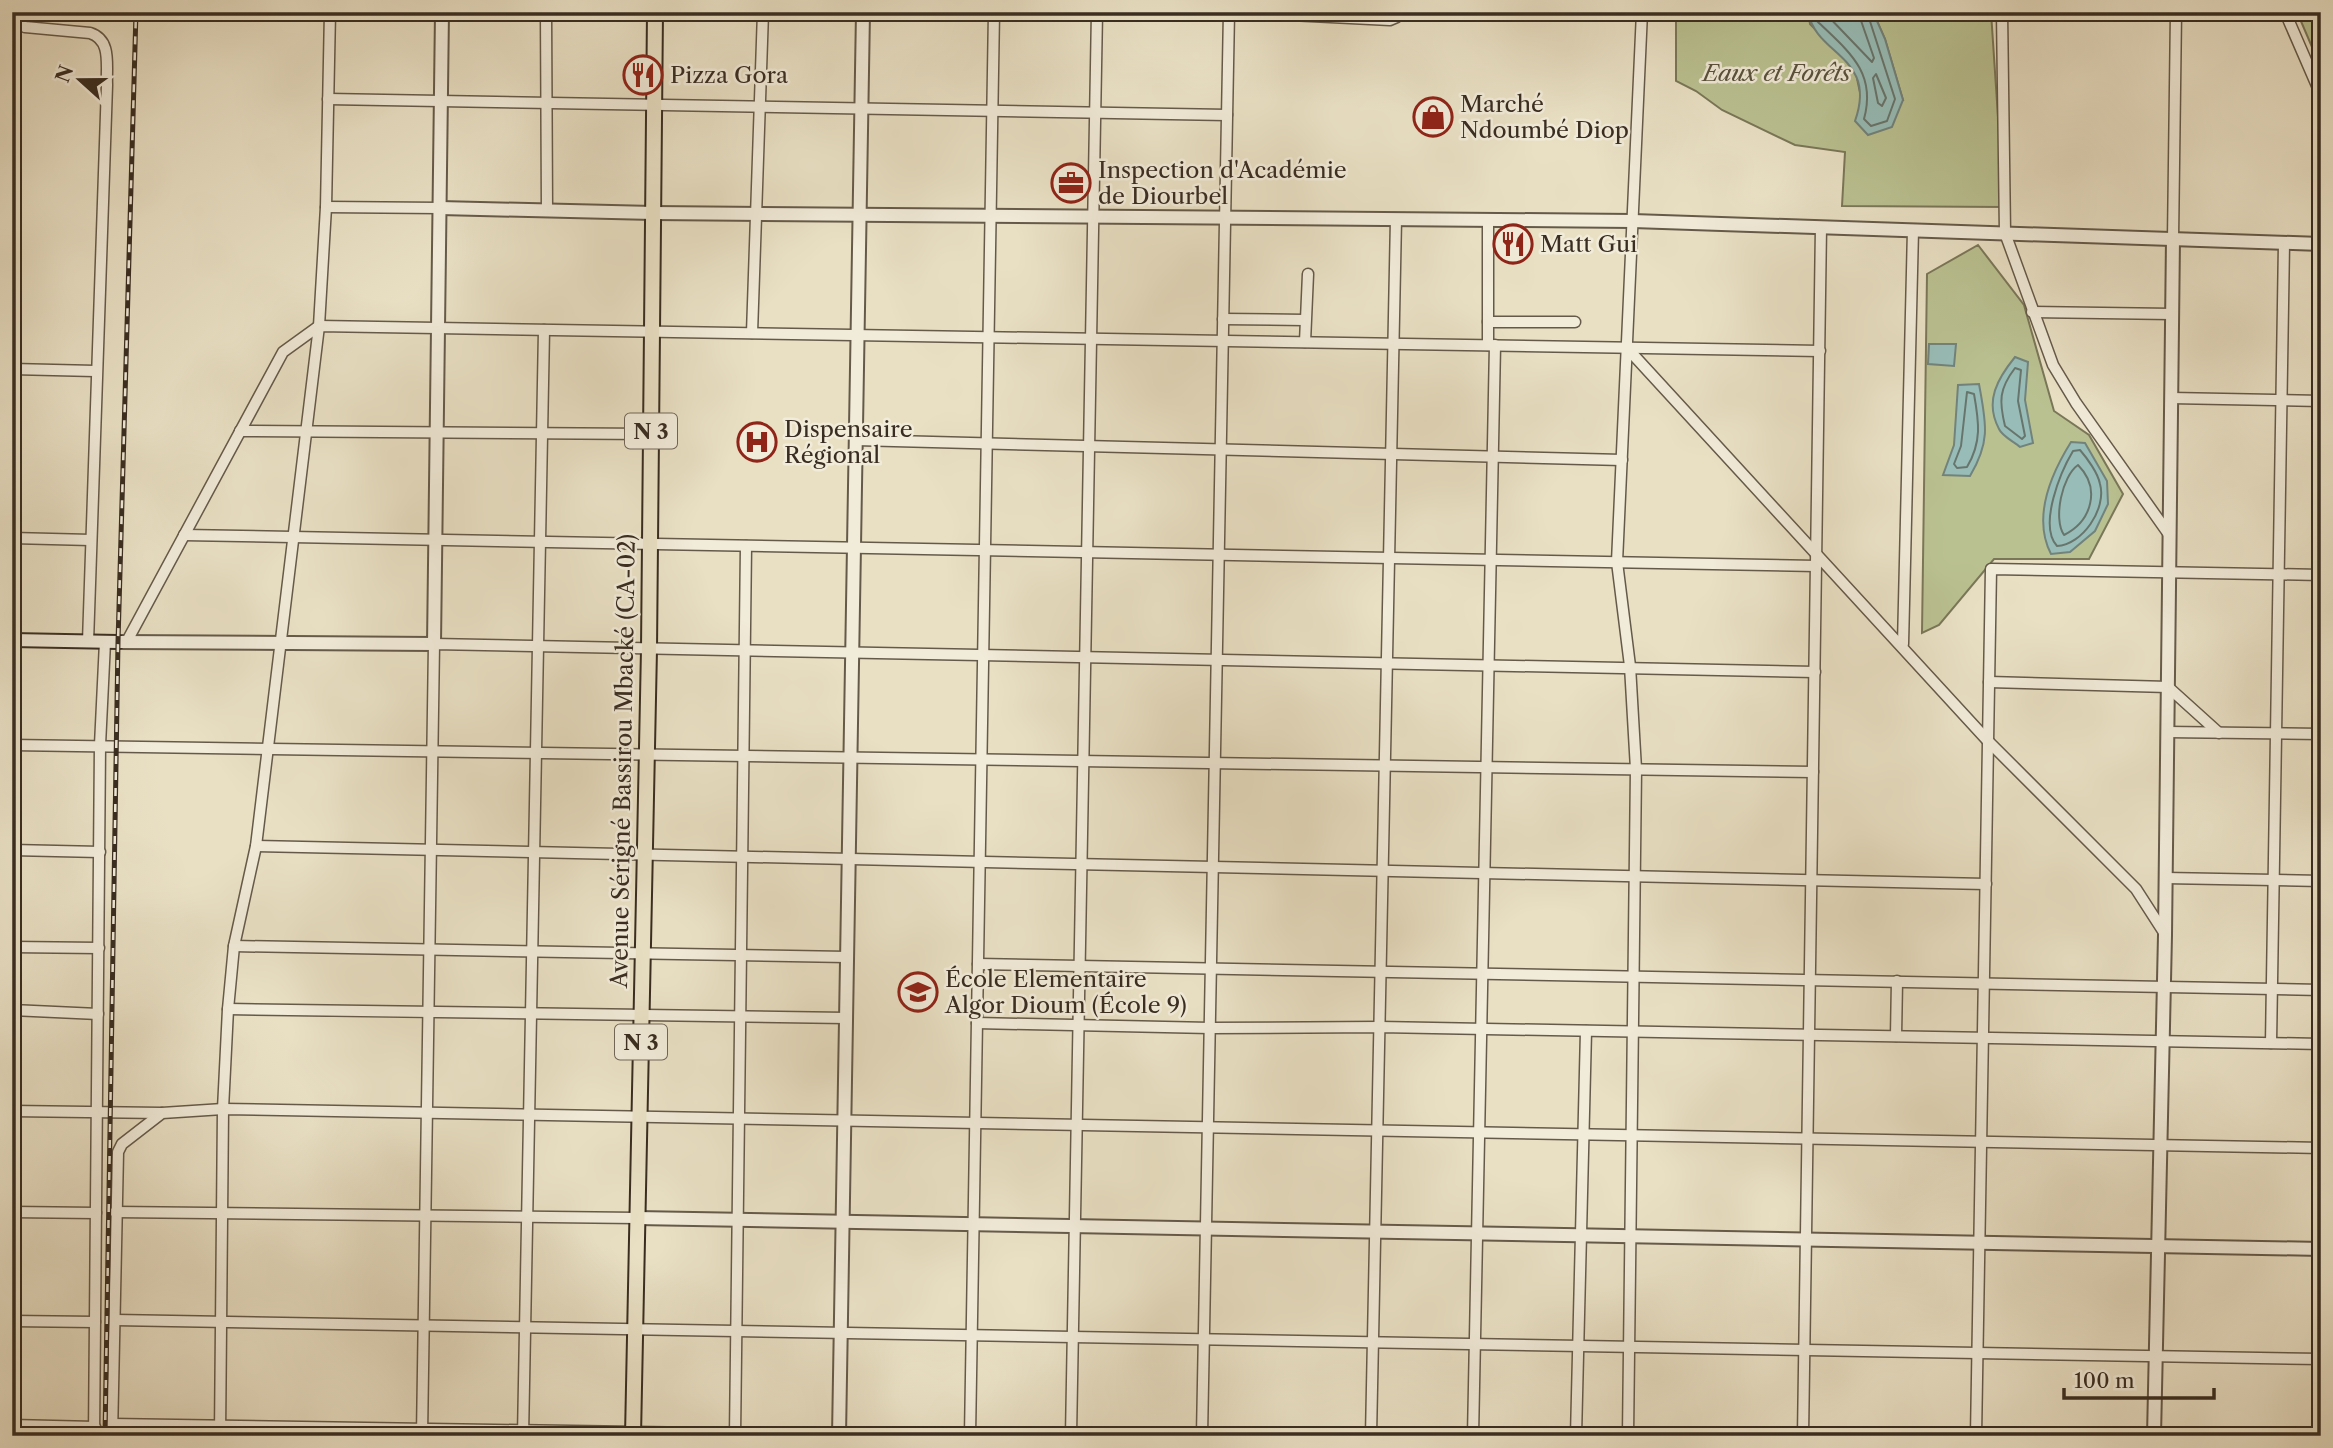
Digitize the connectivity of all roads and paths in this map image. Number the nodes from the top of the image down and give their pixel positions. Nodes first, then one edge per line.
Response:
1 (330, 12) edge
2 (442, 12) edge
3 (546, 12) edge
4 (655, 12) edge
5 (763, 12) edge
6 (863, 12) edge
7 (994, 12) edge
8 (1097, 12) edge
9 (1231, 12) edge
10 (1398, 12) edge
11 (1642, 12) edge
12 (2002, 12) edge
13 (2176, 12) edge
14 (2286, 12) edge
15 (12, 20) edge
16 (2321, 95) edge
17 (328, 99) junction
18 (441, 101) junction
19 (547, 103) junction
20 (654, 105) junction
21 (760, 107) junction
22 (861, 108) junction
23 (993, 111) junction
24 (1095, 112) junction
25 (1227, 114) junction
26 (326, 207) junction
27 (440, 208) junction
28 (547, 211) junction
29 (653, 213) junction
30 (756, 214) junction
31 (859, 215) junction
32 (991, 216) junction
33 (1093, 217) junction
34 (1225, 218) junction
35 (1396, 219) junction
36 (1488, 220) junction
37 (1633, 221) junction
38 (1821, 227) junction
39 (1913, 230) junction
40 (2005, 233) junction
41 (2173, 239) junction
42 (2284, 243) junction
43 (2321, 244) edge
44 (1308, 274) dead end
45 (2032, 312) junction
46 (2172, 314) junction
47 (1223, 319) junction
48 (1305, 320) junction
49 (1488, 322) junction
50 (1575, 322) dead end
51 (319, 326) junction
52 (438, 328) junction
53 (544, 330) junction
54 (652, 332) junction
55 (752, 333) junction
56 (857, 335) junction
57 (989, 337) junction
58 (1091, 339) junction
59 (1223, 341) junction
60 (1305, 342) junction
61 (1393, 344) junction
62 (1492, 345) junction
63 (1627, 348) junction
64 (1820, 351) junction
65 (12, 369) edge
66 (95, 371) junction
67 (2171, 398) junction
68 (2282, 400) junction
69 (2321, 401) edge
70 (240, 431) junction
71 (306, 432) junction
72 (437, 432) junction
73 (542, 433) junction
74 (651, 434) junction
75 (856, 440) junction
76 (987, 443) junction
77 (1089, 447) junction
78 (1221, 450) junction
79 (1391, 452) junction
80 (1493, 454) junction
81 (1622, 460) junction
82 (2168, 533) junction
83 (184, 534) junction
84 (293, 537) junction
85 (12, 538) edge
86 (435, 539) junction
87 (90, 540) junction
88 (540, 541) junction
89 (650, 544) junction
90 (746, 545) junction
91 (854, 548) junction
92 (985, 550) junction
93 (1817, 551) junction
94 (1087, 552) junction
95 (1219, 555) junction
96 (1389, 558) junction
97 (1490, 560) junction
98 (1617, 562) junction
99 (1816, 566) junction
100 (2169, 572) junction
101 (2279, 574) junction
102 (2321, 575) edge
103 (12, 640) edge
104 (88, 642) junction
105 (116, 642) junction
106 (280, 643) junction
107 (434, 644) junction
108 (1903, 644) junction
109 (538, 646) junction
110 (649, 649) junction
111 (744, 651) junction
112 (852, 653) junction
113 (984, 655) junction
114 (1085, 658) junction
115 (1217, 660) junction
116 (1387, 664) junction
117 (1488, 666) junction
118 (1630, 666) junction
119 (1815, 672) junction
120 (1989, 682) junction
121 (2168, 687) junction
122 (2167, 732) junction
123 (2219, 733) junction
124 (2277, 733) junction
125 (2321, 734) edge
126 (1989, 741) junction
127 (12, 745) edge
128 (100, 745) junction
129 (268, 746) junction
130 (432, 749) junction
131 (536, 751) junction
132 (647, 753) junction
133 (743, 754) junction
134 (850, 756) junction
135 (982, 758) junction
136 (1083, 760) junction
137 (1215, 762) junction
138 (1385, 765) junction
139 (1486, 767) junction
140 (1636, 769) junction
141 (1813, 772) junction
142 (256, 846) junction
143 (12, 850) edge
144 (431, 850) junction
145 (100, 852) junction
146 (534, 852) junction
147 (645, 855) junction
148 (742, 857) junction
149 (849, 859) junction
150 (980, 862) junction
151 (1081, 864) junction
152 (1213, 867) junction
153 (1382, 871) junction
154 (1484, 873) junction
155 (1635, 876) junction
156 (2165, 878) junction
157 (1812, 880) junction
158 (2274, 880) junction
159 (2321, 881) edge
160 (1986, 884) junction
161 (2165, 934) junction
162 (234, 946) junction
163 (12, 947) edge
164 (99, 948) junction
165 (429, 949) junction
166 (532, 951) junction
167 (643, 954) junction
168 (741, 956) junction
169 (847, 957) junction
170 (978, 964) junction
171 (1079, 966) junction
172 (1211, 968) junction
173 (1381, 972) junction
174 (1482, 974) junction
175 (1634, 976) junction
176 (1810, 980) junction
177 (1897, 981) junction
178 (1984, 983) junction
179 (2164, 986) junction
180 (2270, 988) junction
181 (2321, 990) edge
182 (228, 1009) junction
183 (12, 1010) edge
184 (427, 1012) junction
185 (98, 1014) junction
186 (530, 1014) junction
187 (641, 1015) junction
188 (740, 1017) junction
189 (846, 1018) junction
190 (977, 1023) junction
191 (1078, 1025) junction
192 (1380, 1027) junction
193 (1210, 1028) junction
194 (1481, 1029) junction
195 (1586, 1031) junction
196 (1633, 1031) junction
197 (1809, 1035) junction
198 (1896, 1036) junction
199 (1983, 1038) junction
200 (2163, 1041) junction
201 (2271, 1043) junction
202 (2321, 1044) edge
203 (223, 1109) junction
204 (12, 1111) edge
205 (97, 1112) junction
206 (162, 1113) junction
207 (427, 1113) junction
208 (529, 1115) junction
209 (639, 1117) junction
210 (739, 1119) junction
211 (844, 1121) junction
212 (976, 1123) junction
213 (1077, 1125) junction
214 (1208, 1127) junction
215 (1377, 1130) junction
216 (1479, 1132) junction
217 (1583, 1134) junction
218 (1632, 1135) junction
219 (1808, 1138) junction
220 (1981, 1142) junction
221 (2161, 1145) junction
222 (2321, 1148) edge
223 (12, 1212) edge
224 (115, 1212) junction
225 (96, 1213) junction
226 (222, 1213) junction
227 (425, 1216) junction
228 (527, 1217) junction
229 (637, 1218) junction
230 (737, 1220) junction
231 (843, 1222) junction
232 (974, 1224) junction
233 (1075, 1226) junction
234 (1206, 1228) junction
235 (1375, 1231) junction
236 (1477, 1233) junction
237 (1581, 1235) junction
238 (1631, 1236) junction
239 (1807, 1239) junction
240 (1980, 1242) junction
241 (2158, 1246) junction
242 (2321, 1249) edge
243 (116, 1320) junction
244 (221, 1320) junction
245 (12, 1321) edge
246 (95, 1322) junction
247 (424, 1324) junction
248 (525, 1326) junction
249 (635, 1328) junction
250 (736, 1329) junction
251 (841, 1331) junction
252 (972, 1334) junction
253 (1073, 1336) junction
254 (1204, 1338) junction
255 (1373, 1341) junction
256 (1475, 1343) junction
257 (1578, 1345) junction
258 (1629, 1346) junction
259 (1805, 1349) junction
260 (1978, 1353) junction
261 (2156, 1356) junction
262 (2321, 1359) edge
263 (12, 1425) edge
264 (112, 1430) edge
265 (220, 1430) edge
266 (94, 1431) edge
267 (422, 1432) edge
268 (523, 1433) edge
269 (633, 1434) edge
270 (735, 1434) edge
271 (839, 1435) edge
272 (891, 1436) edge
273 (970, 1436) edge
274 (1071, 1436) edge
275 (1202, 1436) edge
276 (1371, 1436) edge
277 (1473, 1436) edge
278 (1576, 1436) edge
279 (1628, 1436) edge
280 (1803, 1436) edge
281 (1976, 1436) edge
282 (2154, 1436) edge

1 - 17 street
2 - 18 street
3 - 19 street
4 - 20 main road, N 3
5 - 21 street
6 - 22 street
7 - 23 street
8 - 24 street
9 - 10 street
9 - 25 street
11 - 37 street
12 - 40 street
13 - 41 street
14 - 16 street
15 - 66 street
17 - 18 street
17 - 26 street
18 - 19 street
18 - 27 street
19 - 20 street
19 - 28 street
20 - 21 street
20 - 29 main road, N 3
21 - 22 street
21 - 30 street
22 - 23 street
22 - 31 street
23 - 24 street
23 - 32 street
24 - 25 street
24 - 33 street
25 - 34 street
26 - 27 street
26 - 51 street
27 - 28 street
27 - 52 street
28 - 29 street
29 - 30 street
29 - 54 main road, Avenue Sérigné Bassirou Mbacké (CA-02) / N 3
30 - 31 street
30 - 55 street
31 - 32 street
31 - 56 street
32 - 33 street
32 - 57 street
33 - 34 street
33 - 58 street
34 - 35 street
34 - 47 street
35 - 36 street
35 - 61 street
36 - 37 street
36 - 49 street
37 - 38 street
37 - 63 street
38 - 39 street
38 - 64 street
39 - 40 street
39 - 108 street
40 - 41 street
40 - 45 street
41 - 42 street
41 - 46 street
42 - 43 street
42 - 68 street
44 - 48 street
45 - 46 street
45 - 82 street
46 - 67 street
47 - 48 street
47 - 59 street
48 - 60 street
49 - 50 street
49 - 62 street
51 - 52 street
51 - 70 street
51 - 71 street
52 - 53 street
52 - 72 street
53 - 54 street
53 - 73 street
54 - 55 street
54 - 74 main road, Avenue Sérigné Bassirou Mbacké (CA-02) / N 3
55 - 56 street
56 - 57 street
56 - 75 street
57 - 58 street
57 - 76 street
58 - 59 street
58 - 77 street
59 - 60 street
59 - 78 street
60 - 61 street
61 - 62 street
61 - 79 street
62 - 63 street
62 - 80 street
63 - 64 street
63 - 81 street
63 - 93 street
64 - 93 street
65 - 66 street
66 - 87 street
67 - 68 street
67 - 82 street
68 - 69 street
68 - 101 street
70 - 71 street
70 - 83 street
71 - 72 street
71 - 84 street
72 - 73 street
72 - 86 street
73 - 74 street
73 - 88 street
74 - 89 main road, Avenue Sérigné Bassirou Mbacké (CA-02) / N 3
75 - 76 street
75 - 91 street
76 - 77 street
76 - 92 street
77 - 78 street
77 - 94 street
78 - 79 street
78 - 95 street
79 - 80 street
79 - 96 street
80 - 81 street
80 - 97 street
81 - 98 street
82 - 100 street
83 - 84 street
83 - 105 street
84 - 86 street
84 - 106 street
85 - 87 street
86 - 88 street
86 - 107 street
87 - 104 street
88 - 89 street
88 - 109 street
89 - 90 street
89 - 110 main road, Avenue Sérigné Bassirou Mbacké (CA-02) / N 3
90 - 91 street
90 - 111 street
91 - 92 street
91 - 112 street
92 - 94 street
92 - 113 street
93 - 99 street
93 - 108 street
94 - 95 street
94 - 114 street
95 - 96 street
95 - 115 street
96 - 97 street
96 - 116 street
97 - 98 street
97 - 117 street
98 - 99 street
98 - 118 street
99 - 119 street
100 - 101 street
100 - 120 street
100 - 121 street
101 - 102 street
101 - 124 street
103 - 104 street
104 - 105 street
105 - 106 street
105 - 128 street
106 - 107 street
106 - 129 street
107 - 109 street
107 - 130 street
108 - 126 street
109 - 110 street
109 - 131 street
110 - 111 street
110 - 132 main road, Avenue Sérigné Bassirou Mbacké (CA-02) / N 3
111 - 112 street
111 - 133 street
112 - 113 street
112 - 134 street
113 - 114 street
113 - 135 street
114 - 115 street
114 - 136 street
115 - 116 street
115 - 137 street
116 - 117 street
116 - 138 street
117 - 118 street
117 - 139 street
118 - 119 street
118 - 140 street
119 - 141 street
120 - 121 street
120 - 126 street
121 - 122 street
121 - 123 street
122 - 123 street
122 - 156 street
123 - 124 street
124 - 125 street
124 - 158 street
126 - 160 street
126 - 161 street
127 - 128 street
128 - 129 street
128 - 145 street
129 - 130 street
129 - 142 street
130 - 131 street
130 - 144 street
131 - 132 street
131 - 146 street
132 - 133 street
132 - 147 main road, Avenue Sérigné Bassirou Mbacké (CA-02) / N 3
133 - 134 street
133 - 148 street
134 - 135 street
134 - 149 street
135 - 136 street
135 - 150 street
136 - 137 street
136 - 151 street
137 - 138 street
137 - 152 street
138 - 139 street
138 - 153 street
139 - 140 street
139 - 154 street
140 - 141 street
140 - 155 street
141 - 157 street
142 - 144 street
142 - 162 street
143 - 145 street
144 - 146 street
144 - 165 street
145 - 164 street
146 - 147 street
146 - 166 street
147 - 148 street
147 - 167 main road, Avenue Sérigné Bassirou Mbacké (CA-02) / N 3
148 - 149 street
148 - 168 street
149 - 150 street
149 - 169 street
150 - 151 street
150 - 170 street
151 - 152 street
151 - 171 street
152 - 153 street
152 - 172 street
153 - 154 street
153 - 173 street
154 - 155 street
154 - 174 street
155 - 157 street
155 - 175 street
156 - 158 street
156 - 161 street
157 - 160 street
157 - 176 street
158 - 159 street
158 - 180 street
160 - 178 street
161 - 179 street
162 - 165 street
162 - 182 street
163 - 164 street
164 - 185 street
165 - 166 street
165 - 184 street
166 - 167 street
166 - 186 street
167 - 168 street
167 - 187 main road, Avenue Sérigné Bassirou Mbacké (CA-02) / N 3
168 - 169 street
168 - 188 street
169 - 189 street
170 - 171 street
170 - 190 street
171 - 172 street
171 - 191 street
172 - 173 street
172 - 193 street
173 - 174 street
173 - 192 street
174 - 175 street
174 - 194 street
175 - 176 street
175 - 196 street
176 - 177 street
176 - 197 street
177 - 178 street
177 - 198 street
178 - 179 street
178 - 199 street
179 - 180 street
179 - 200 street
180 - 181 street
180 - 201 street
182 - 184 street
182 - 203 street
183 - 185 street
184 - 186 street
184 - 207 street
185 - 205 street
186 - 187 street
186 - 208 street
187 - 188 street
187 - 209 main road, Avenue Sérigné Bassirou Mbacké (CA-02) / N 3
188 - 189 street
188 - 210 street
189 - 211 street
190 - 191 street
190 - 212 street
191 - 193 street
191 - 213 street
192 - 193 street
192 - 194 street
192 - 215 street
193 - 214 street
194 - 195 street
194 - 216 street
195 - 196 street
195 - 217 street
196 - 197 street
196 - 218 street
197 - 198 street
197 - 219 street
198 - 199 street
199 - 200 street
199 - 220 street
200 - 201 street
200 - 221 street
201 - 202 street
203 - 206 street
203 - 207 street
203 - 226 street
204 - 205 street
205 - 206 street
205 - 225 street
206 - 224 street
207 - 208 street
207 - 227 street
208 - 209 street
208 - 228 street
209 - 210 street
209 - 229 main road, Avenue Sérigné Bassirou Mbacké (CA-02) / N 3
210 - 211 street
210 - 230 street
211 - 212 street
211 - 231 street
212 - 213 street
212 - 232 street
213 - 214 street
213 - 233 street
214 - 215 street
214 - 234 street
215 - 216 street
215 - 235 street
216 - 217 street
216 - 236 street
217 - 218 street
217 - 237 street
218 - 219 street
218 - 238 street
219 - 220 street
219 - 239 street
220 - 221 street
220 - 240 street
221 - 222 street
221 - 241 street
223 - 225 street
224 - 226 street
224 - 243 street
225 - 246 street
226 - 227 street
226 - 244 street
227 - 228 street
227 - 247 street
228 - 229 street
228 - 248 street
229 - 230 street
229 - 249 main road, Avenue Sérigné Bassirou Mbacké (CA-02) / N 3
230 - 231 street
230 - 250 street
231 - 232 street
231 - 251 street
232 - 233 street
232 - 252 street
233 - 234 street
233 - 253 street
234 - 235 street
234 - 254 street
235 - 236 street
235 - 255 street
236 - 237 street
236 - 256 street
237 - 238 street
237 - 257 street
238 - 239 street
238 - 258 street
239 - 240 street
239 - 259 street
240 - 241 street
240 - 260 street
241 - 242 street
241 - 261 street
243 - 244 street
243 - 264 street
244 - 247 street
244 - 265 street
245 - 246 street
246 - 266 street
247 - 248 street
247 - 267 street
248 - 249 street
248 - 268 street
249 - 250 street
249 - 269 main road, Avenue Sérigné Bassirou Mbacké (CA-02) / N 3
250 - 251 street
250 - 270 street
251 - 252 street
251 - 271 street
252 - 253 street
252 - 273 street
253 - 254 street
253 - 274 street
254 - 255 street
254 - 275 street
255 - 256 street
255 - 276 street
256 - 257 street
256 - 277 street
257 - 258 street
257 - 278 street
258 - 259 street
258 - 279 street
259 - 260 street
259 - 280 street
260 - 261 street
260 - 281 street
261 - 262 street
261 - 282 street
263 - 266 street
264 - 265 street
265 - 267 street
267 - 268 street
268 - 269 street
269 - 270 street
270 - 271 street
271 - 272 street

